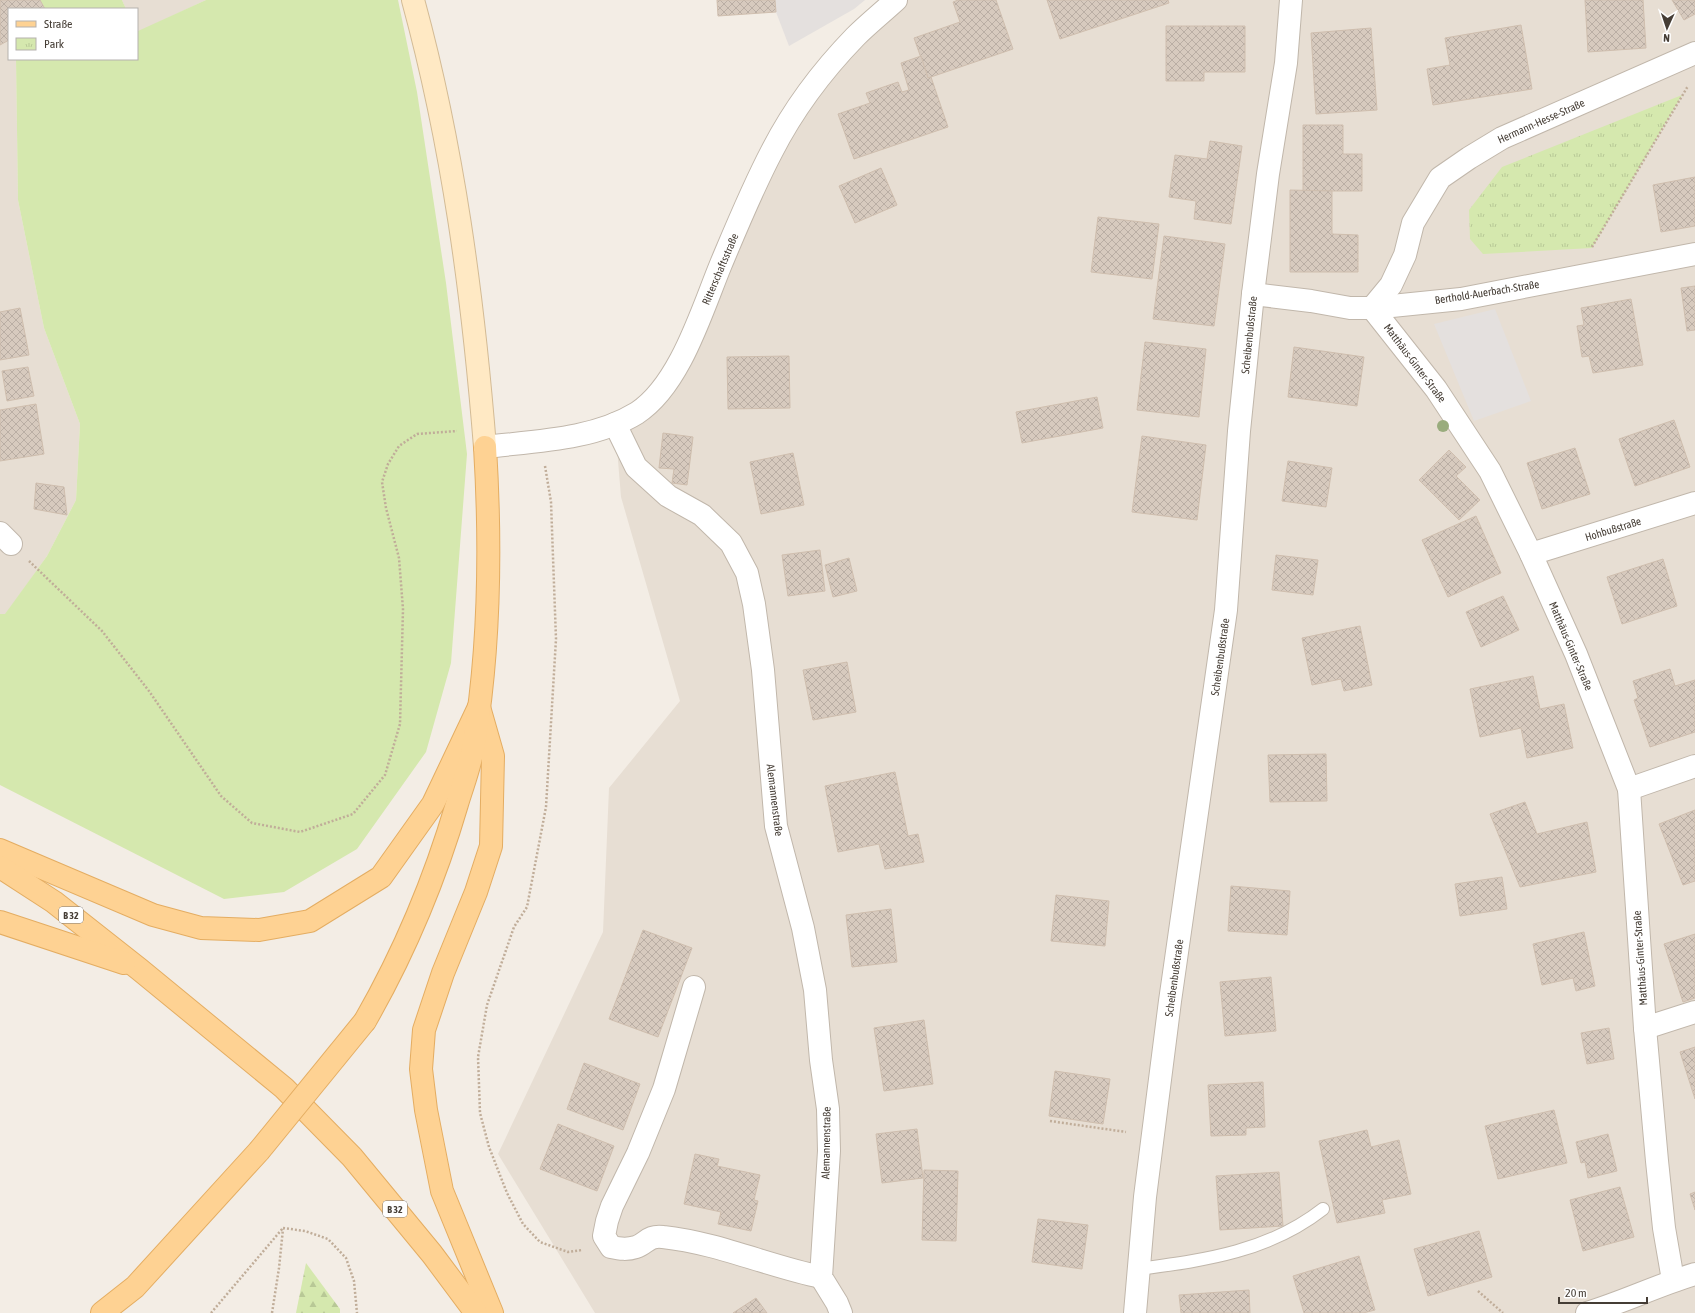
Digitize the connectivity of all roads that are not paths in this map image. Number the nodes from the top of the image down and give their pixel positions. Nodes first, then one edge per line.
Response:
1 (413, 0) edge
2 (896, 0) edge
3 (1291, 0) edge
4 (1695, 53) edge
5 (1695, 254) edge
6 (1253, 294) junction
7 (1372, 308) junction
8 (615, 424) junction
9 (484, 438) junction
10 (1695, 503) edge
11 (1531, 554) junction
12 (479, 707) junction
13 (1695, 766) edge
14 (1629, 789) junction
15 (0, 850) edge
16 (0, 867) edge
17 (0, 922) edge
18 (139, 969) junction
19 (694, 987) dead end
20 (1695, 1012) edge
21 (1645, 1028) junction
22 (1323, 1209) dead end
23 (1139, 1269) junction
24 (1695, 1274) edge
25 (821, 1277) junction
26 (1673, 1280) junction
27 (102, 1313) edge
28 (476, 1313) edge
29 (492, 1313) edge
30 (841, 1313) edge
31 (1135, 1313) edge
32 (1587, 1313) edge

1 - 9 main road
2 - 8 street, Ritterschaftsstraße
3 - 6 street, Scheibenbußstraße
4 - 7 street, Hermann-Hesse-Straße
5 - 7 street, Berthold-Auerbach-Straße
6 - 7 street, Berthold-Auerbach-Straße
6 - 23 street, Scheibenbußstraße
7 - 11 street, Matthäus-Ginter-Straße
8 - 9 street, Ritterschaftsstraße
8 - 25 street, Alemannenstraße
9 - 12 main road
10 - 11 street, Hohbußstraße
11 - 14 street, Matthäus-Ginter-Straße
12 - 15 main road
12 - 27 main road, bridge
12 - 29 main road
13 - 14 street
14 - 21 street, Matthäus-Ginter-Straße
16 - 18 main road, B 32
17 - 18 main road
18 - 28 main road, B 32
19 - 25 street
20 - 21 street
21 - 26 street, Matthäus-Ginter-Straße
22 - 23 lane
23 - 31 street, Scheibenbußstraße
24 - 26 street
25 - 30 street
26 - 32 street

